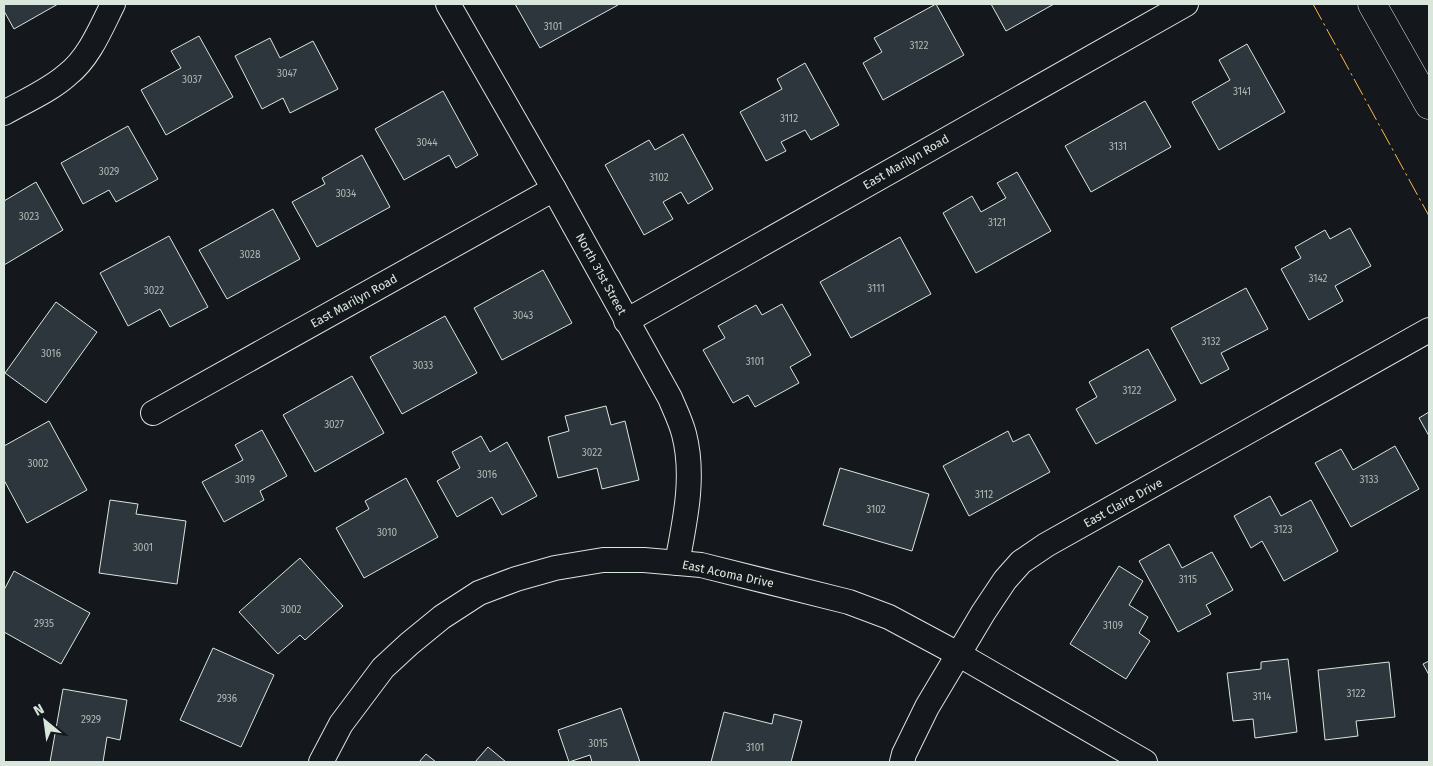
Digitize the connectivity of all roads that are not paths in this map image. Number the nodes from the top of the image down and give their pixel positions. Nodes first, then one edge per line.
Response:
1 (113, 4) edge
2 (448, 4) edge
3 (1186, 4) edge
4 (1372, 4) edge
5 (1429, 105) edge
6 (4, 113) edge
7 (554, 188) junction
8 (626, 320) junction
9 (1429, 330) edge
10 (153, 413) dead end
11 (677, 563) junction
12 (958, 654) junction
13 (321, 762) edge
14 (902, 762) edge
15 (1145, 762) edge

1 - 6 street
2 - 7 street, North 31st Street
3 - 8 street, East Marilyn Road
4 - 5 main road
7 - 8 street, North 31st Street
7 - 10 street, East Marilyn Road
8 - 11 street, North 31st Street
9 - 12 street, East Claire Drive
11 - 12 street, East Acoma Drive
11 - 13 street, East Acoma Drive
12 - 14 street, East Claire Drive
12 - 15 street, East Acoma Drive

